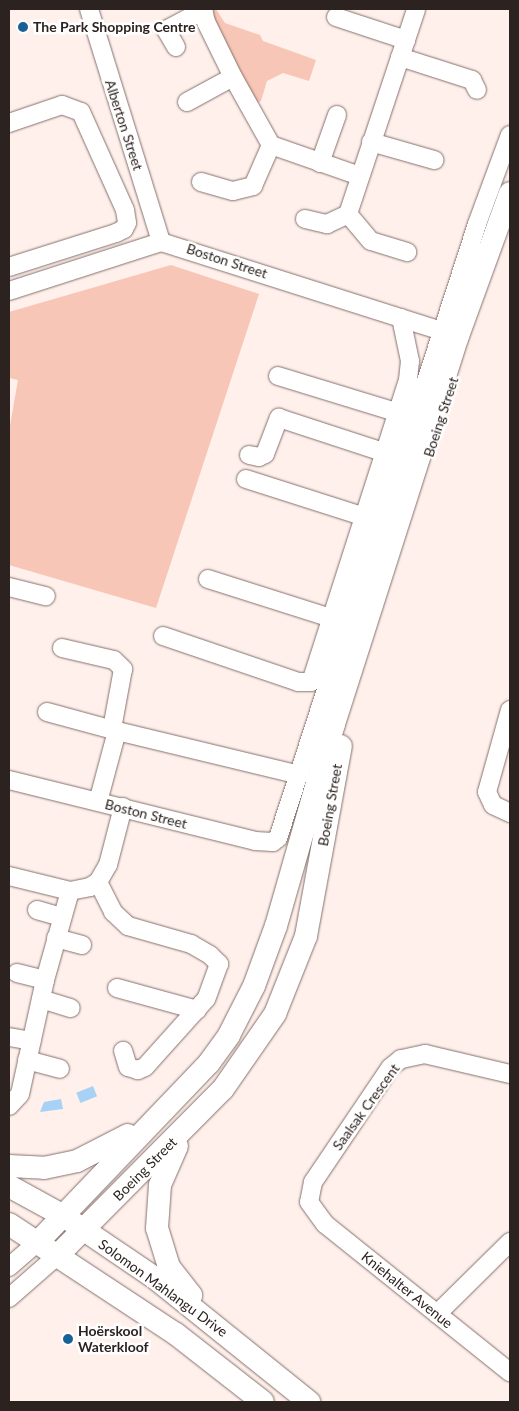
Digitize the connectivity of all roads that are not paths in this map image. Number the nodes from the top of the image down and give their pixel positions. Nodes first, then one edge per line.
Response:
1 (89, 9) edge
2 (416, 9) edge
3 (203, 12) edge
4 (336, 17) dead end
5 (406, 40) junction
6 (176, 47) dead end
7 (400, 57) junction
8 (233, 77) junction
9 (476, 90) dead end
10 (187, 102) dead end
11 (337, 115) dead end
12 (9, 123) edge
13 (510, 135) edge
14 (371, 142) junction
15 (271, 145) junction
16 (434, 160) dead end
17 (320, 163) junction
18 (360, 176) junction
19 (201, 182) dead end
20 (510, 193) edge
21 (348, 214) junction
22 (306, 219) dead end
23 (510, 226) edge
24 (161, 242) junction
25 (407, 252) dead end
26 (10, 262) edge
27 (15, 289) edge
28 (401, 318) junction
29 (444, 332) junction
30 (278, 376) dead end
31 (399, 413) junction
32 (386, 453) junction
33 (249, 455) dead end
34 (246, 479) dead end
35 (364, 517) junction
36 (208, 579) dead end
37 (9, 587) edge
38 (46, 596) dead end
39 (330, 618) junction
40 (163, 636) dead end
41 (62, 648) dead end
42 (510, 710) edge
43 (47, 712) dead end
44 (114, 730) junction
45 (300, 776) junction
46 (9, 780) edge
47 (98, 802) junction
48 (123, 807) junction
49 (510, 813) edge
50 (281, 833) joint
51 (9, 876) edge
52 (98, 882) junction
53 (70, 891) junction
54 (37, 910) dead end
55 (62, 917) junction
56 (56, 938) junction
57 (82, 945) dead end
58 (17, 973) dead end
59 (46, 980) junction
60 (117, 988) dead end
61 (41, 1000) junction
62 (71, 1008) dead end
63 (197, 1010) junction
64 (9, 1036) edge
65 (32, 1041) junction
66 (123, 1051) dead end
67 (27, 1060) junction
68 (60, 1069) dead end
69 (510, 1074) edge
70 (9, 1106) edge
71 (189, 1126) junction
72 (141, 1132) junction
73 (9, 1166) edge
74 (9, 1186) edge
75 (309, 1202) joint
76 (62, 1215) junction
77 (9, 1224) edge
78 (84, 1230) junction
79 (510, 1242) edge
80 (37, 1243) junction
81 (58, 1256) junction
82 (9, 1267) edge
83 (9, 1298) edge
84 (437, 1314) junction
85 (507, 1363) edge
86 (273, 1370) junction
87 (263, 1402) edge
88 (309, 1402) edge

1 - 24 street, Alberton Street
2 - 5 street
3 - 6 street
3 - 8 street
4 - 5 street
5 - 7 street
7 - 9 street
7 - 14 street
8 - 10 street
8 - 15 street
11 - 17 street
12 - 26 street
13 - 29 street, Boeing Street
14 - 16 street
14 - 18 street
15 - 17 street
15 - 19 street
17 - 18 street
18 - 21 street
20 - 72 main road, Boeing Street
21 - 22 street
21 - 25 street
23 - 71 main road, Boeing Street
24 - 27 street
24 - 28 street, Boston Street
26 - 27 street
28 - 29 street, Boston Street
28 - 31 street
29 - 45 street, Boeing Street
30 - 31 street
31 - 32 street
32 - 33 street
32 - 35 street
34 - 35 street
35 - 39 street
36 - 39 street
37 - 38 street
39 - 40 street
41 - 44 street
42 - 49 street
43 - 44 street
44 - 45 street
44 - 47 street
45 - 50 street, Boeing Street
46 - 47 street, Boston Street
47 - 48 street, Boston Street
48 - 50 street, Boston Street
48 - 52 street
51 - 53 street
52 - 53 street
52 - 63 street
53 - 55 street
54 - 55 street
55 - 56 street
56 - 57 street
56 - 59 street
58 - 59 street
59 - 61 street
60 - 63 street
61 - 62 street
61 - 65 street
63 - 66 street
64 - 65 street
65 - 67 street
67 - 68 street
67 - 70 street
69 - 75 street, Saalsak Crescent
71 - 78 main road, Boeing Street
71 - 86 main road
72 - 73 main road
72 - 76 main road, Boeing Street
74 - 76 main road, Solomon Mahlangu Drive
75 - 84 street, Kniehalter Avenue
76 - 78 main road, Solomon Mahlangu Drive
76 - 80 main road, Boeing Street
77 - 80 main road
78 - 81 main road, Boeing Street
78 - 86 main road, Solomon Mahlangu Drive
79 - 84 street
80 - 81 main road
80 - 82 street, Boeing Street
81 - 83 street, Boeing Street
81 - 87 main road
84 - 85 street, Kniehalter Avenue
86 - 88 main road, Solomon Mahlangu Drive

